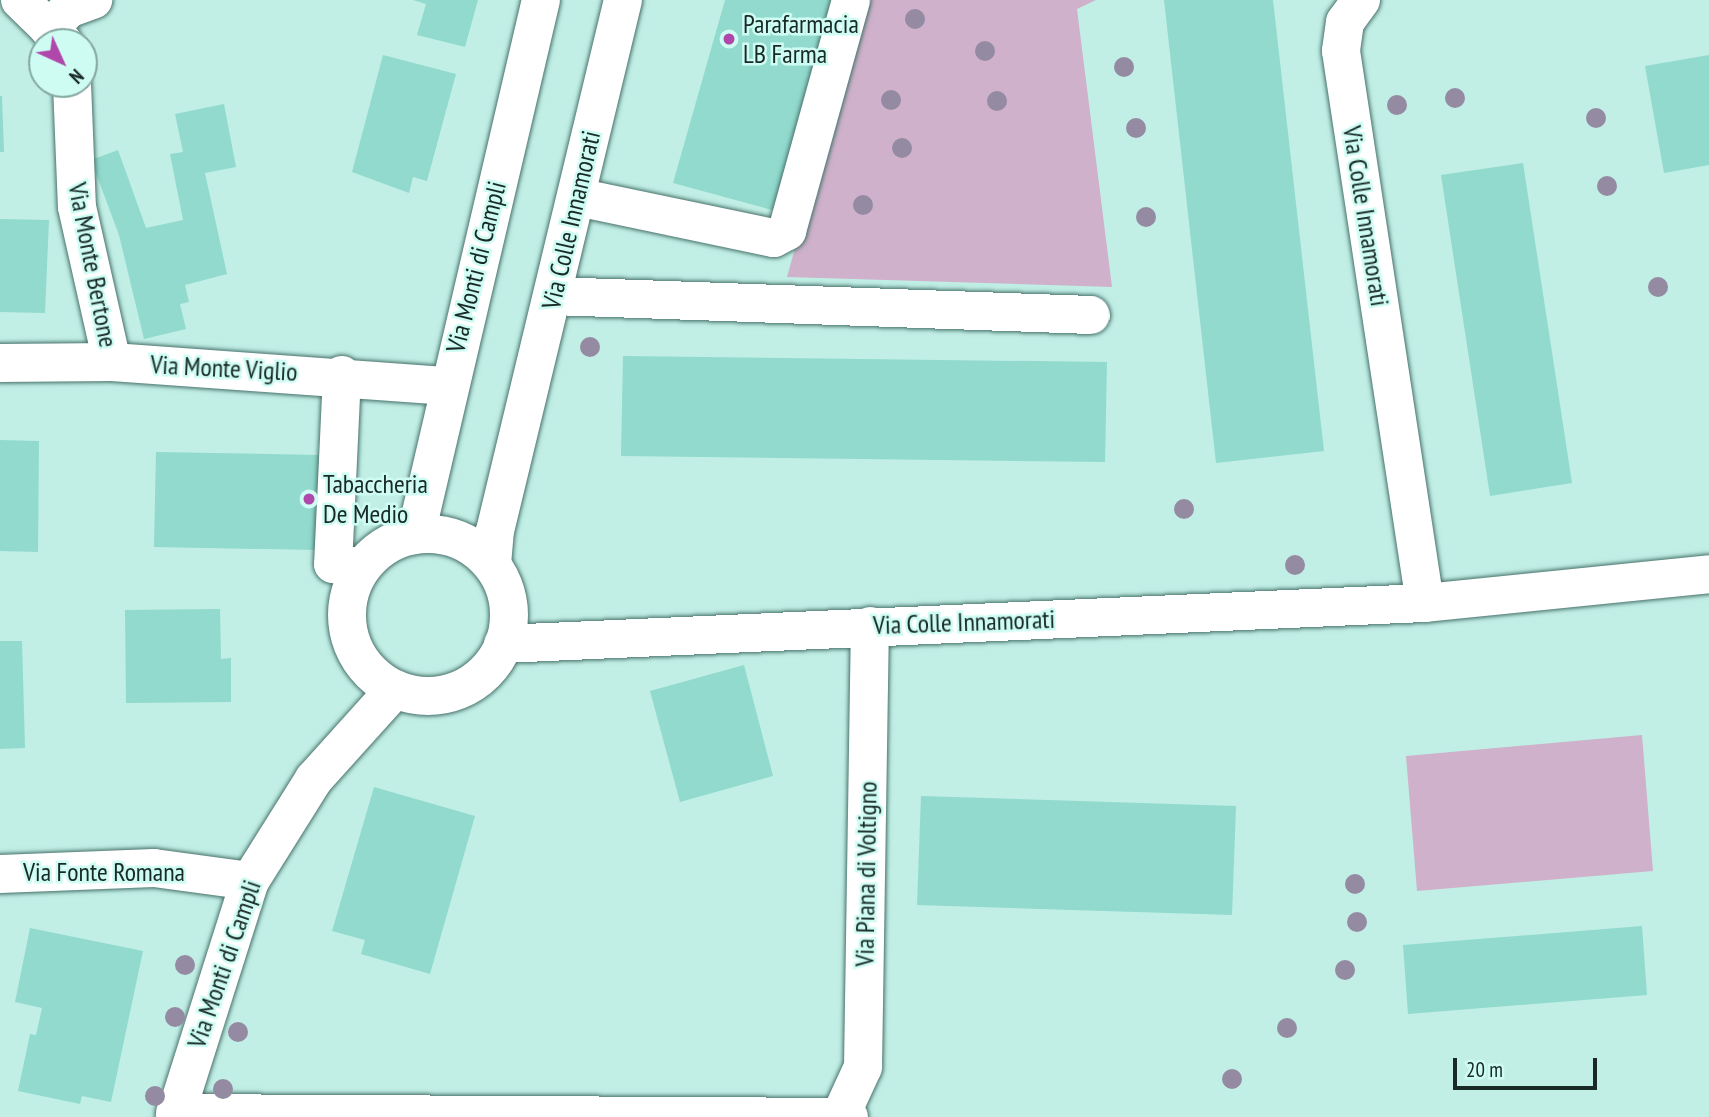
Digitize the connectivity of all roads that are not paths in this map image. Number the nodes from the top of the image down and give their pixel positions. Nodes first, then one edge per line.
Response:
1 (20, 0) edge
2 (93, 0) edge
3 (541, 0) edge
4 (623, 0) edge
5 (851, 0) edge
6 (1360, 0) edge
7 (49, 28) edge
8 (59, 28) edge
9 (73, 98) edge
10 (577, 197) junction
11 (553, 296) junction
12 (1091, 315) dead end
13 (112, 362) junction
14 (0, 363) edge
15 (342, 375) junction
16 (448, 386) junction
17 (416, 534) junction
18 (492, 564) junction
19 (362, 567) junction
20 (1709, 574) edge
21 (1425, 603) junction
22 (870, 626) junction
23 (503, 644) junction
24 (395, 689) junction
25 (0, 874) edge
26 (250, 881) junction
27 (175, 1115) edge
28 (370, 1116) edge
29 (840, 1117) edge
30 (849, 1117) edge

1 - 7 street
2 - 8 street
3 - 16 street, Via Monti di Campli
4 - 10 street, Via Colle Innamorati
5 - 10 street
6 - 21 street, Via Colle Innamorati
9 - 13 street, Via Monte Bertone
10 - 11 street, Via Colle Innamorati
11 - 12 street
11 - 18 street, Via Colle Innamorati
13 - 14 street, Via Monte Viglio
13 - 15 street, Via Monte Viglio
15 - 16 street, Via Monte Viglio
15 - 19 street
16 - 17 street, Via Monti di Campli
17 - 18 street
17 - 19 street
18 - 23 street
19 - 24 street
20 - 21 street, Via Colle Innamorati
21 - 22 street, Via Colle Innamorati
22 - 23 street, Via Colle Innamorati
22 - 29 street, Via Piana di Voltigno
23 - 24 street
24 - 26 street, Via Monti di Campli
25 - 26 street, Via Fonte Romana
26 - 27 street, Via Monti di Campli
27 - 28 street
28 - 29 street
29 - 30 street

